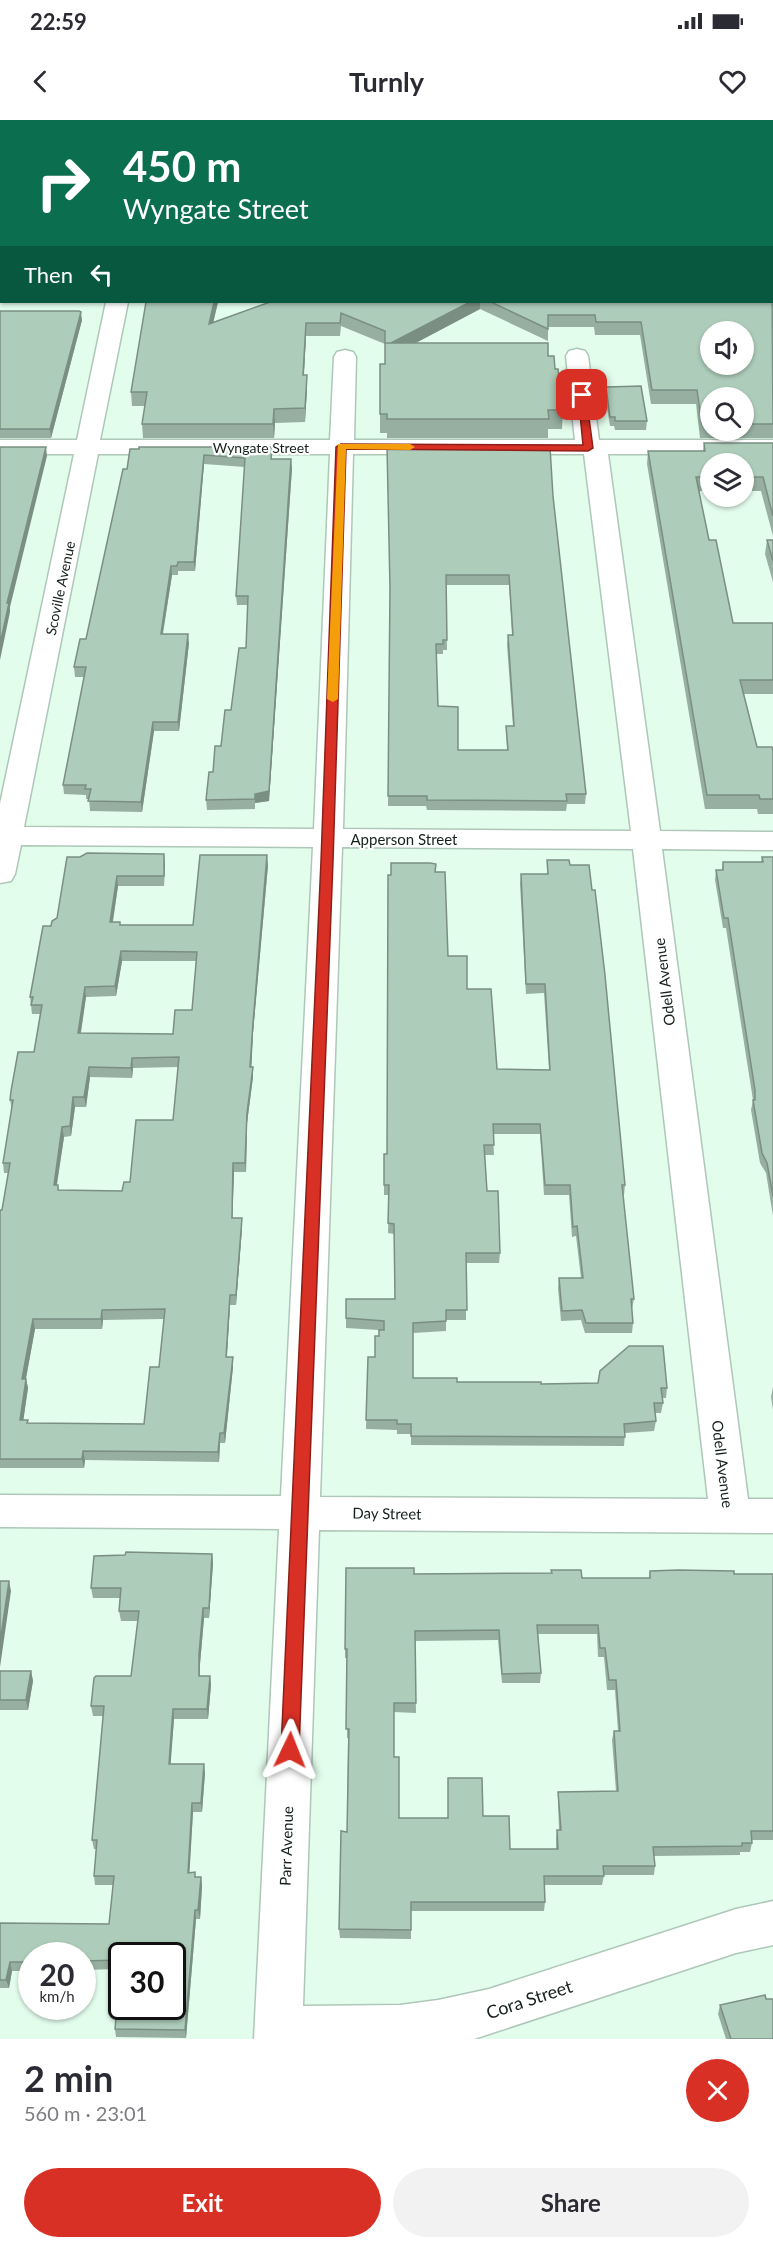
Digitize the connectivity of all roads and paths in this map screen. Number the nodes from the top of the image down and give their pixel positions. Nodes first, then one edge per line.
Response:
1 (117, 303) edge
2 (577, 356) dead end
3 (345, 357) dead end
4 (0, 447) edge
5 (89, 447) junction
6 (341, 447) junction
7 (773, 447) edge
8 (592, 448) junction
9 (4, 836) edge
10 (328, 839) junction
11 (646, 841) junction
12 (773, 842) edge
13 (0, 874) edge
14 (0, 1511) edge
15 (300, 1512) junction
16 (730, 1516) junction
17 (773, 1516) edge
18 (773, 1923) edge
19 (278, 2035) edge

1 - 5 street, Scoville Avenue
2 - 8 street, Odell Avenue
3 - 6 street, Parr Avenue
4 - 5 street, Wyngate Street
5 - 6 street, Wyngate Street
5 - 9 street, Scoville Avenue
6 - 8 street, Wyngate Street
6 - 10 street, Parr Avenue
7 - 8 street, Wyngate Street
8 - 11 street, Odell Avenue
9 - 10 street, Apperson Street
9 - 13 street, Scoville Avenue
10 - 11 street, Apperson Street
10 - 15 street, Parr Avenue
11 - 12 street, Apperson Street
11 - 16 street, Odell Avenue
14 - 15 street, Day Street
15 - 16 street, Day Street
15 - 19 street, Parr Avenue
16 - 17 street, Day Street
18 - 19 street, Cora Street

